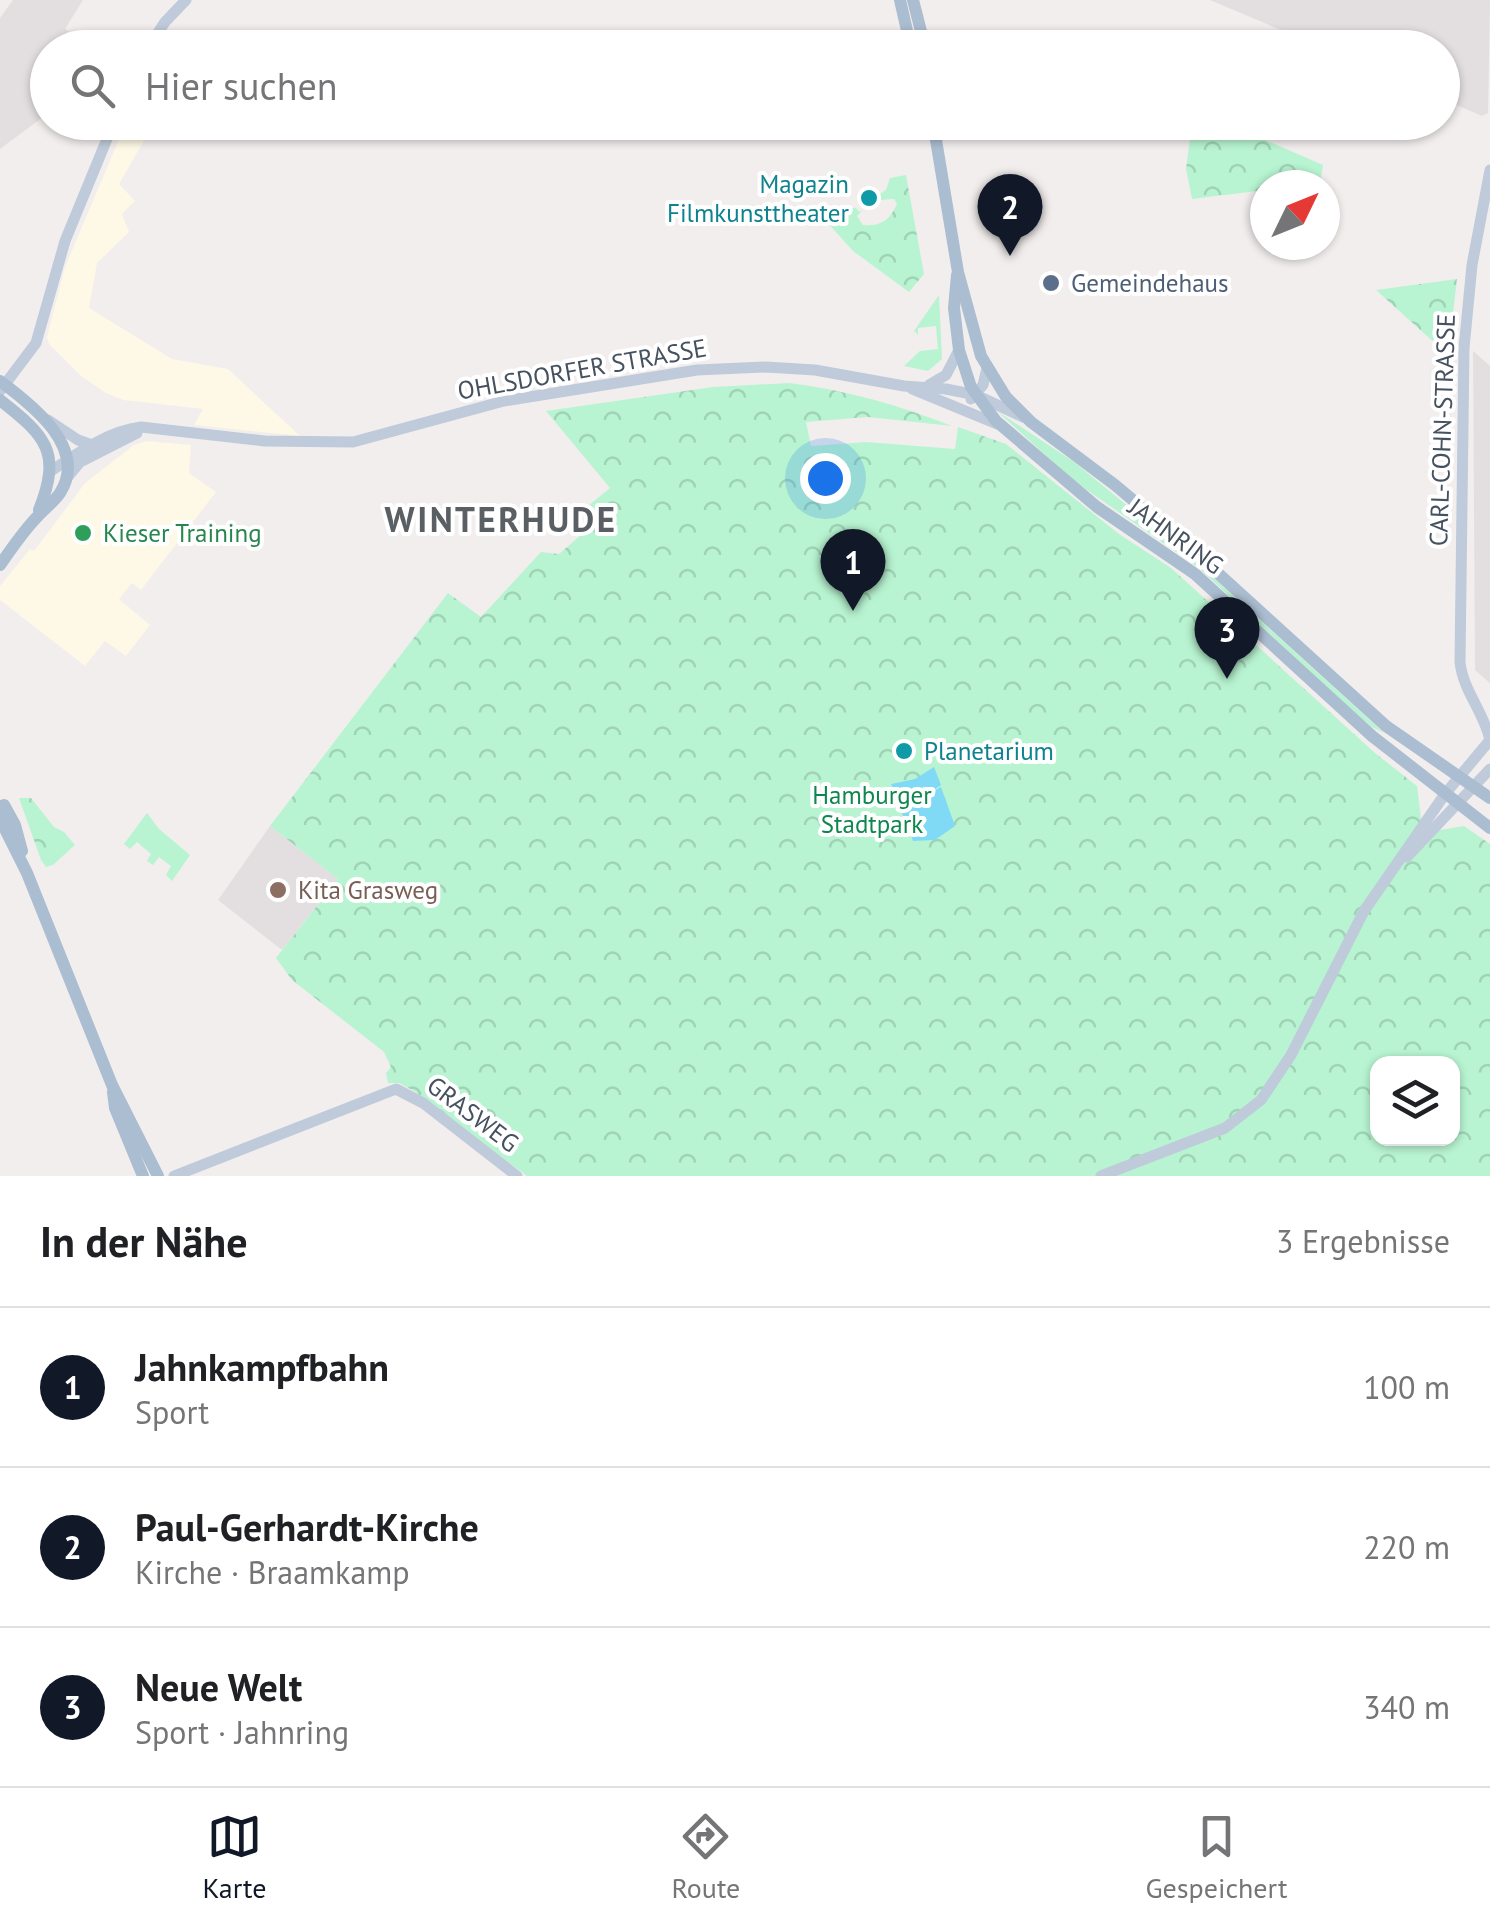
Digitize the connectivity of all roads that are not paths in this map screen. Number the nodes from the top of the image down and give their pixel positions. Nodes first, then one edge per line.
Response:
1 (186, 0) edge
2 (900, 0) edge
3 (914, 0) edge
4 (160, 30) edge
5 (907, 30) edge
6 (921, 30) edge
7 (107, 140) edge
8 (937, 140) edge
9 (1490, 170) edge
10 (958, 272) junction
11 (959, 350) junction
12 (986, 368) junction
13 (2, 386) edge
14 (904, 386) junction
15 (925, 387) junction
16 (976, 395) junction
17 (0, 400) edge
18 (952, 404) junction
19 (15, 412) junction
20 (44, 418) junction
21 (1031, 422) junction
22 (1004, 429) junction
23 (78, 453) junction
24 (51, 471) junction
25 (65, 482) junction
26 (35, 518) junction
27 (0, 565) edge
28 (1468, 691) junction
29 (1490, 706) edge
30 (1490, 740) edge
31 (1490, 769) edge
32 (1459, 778) junction
33 (1473, 787) junction
34 (1445, 794) junction
35 (1490, 798) edge
36 (0, 802) edge
37 (1458, 804) junction
38 (1490, 828) edge
39 (1400, 863) junction
40 (113, 1088) junction
41 (143, 1176) edge
42 (158, 1176) edge
43 (174, 1176) edge
44 (517, 1176) edge
45 (1102, 1176) edge

1 - 4 street
2 - 5 main road
3 - 6 main road
7 - 13 street
8 - 10 main road
9 - 28 street, CARL-COHN-STRASSE
10 - 11 main road, JAHNRING
10 - 12 main road
11 - 15 street
11 - 16 main road, JAHNRING
12 - 16 street
12 - 21 main road, JAHNRING
13 - 20 main road
14 - 15 street, OHLSDORFER STRASSE
14 - 18 street, OHLSDORFER STRASSE
14 - 23 street, OHLSDORFER STRASSE
15 - 16 street, OHLSDORFER STRASSE
16 - 18 street
16 - 21 street, OHLSDORFER STRASSE
16 - 22 main road, JAHNRING
17 - 19 main road
18 - 22 street, OHLSDORFER STRASSE
19 - 23 street
19 - 24 main road
20 - 23 main road
20 - 23 street
21 - 32 main road, JAHNRING
22 - 34 main road, JAHNRING
23 - 24 street
23 - 25 main road
23 - 25 street
24 - 26 main road
25 - 26 main road
26 - 27 main road
28 - 29 street
28 - 30 street, CARL-COHN-STRASSE
30 - 32 street
31 - 33 street
32 - 33 main road, JAHNRING
32 - 34 street
33 - 35 main road, JAHNRING
33 - 37 street
34 - 37 main road, JAHNRING
34 - 39 street
36 - 40 main road
37 - 38 main road, JAHNRING
37 - 39 street
39 - 45 street
40 - 41 main road
40 - 42 main road
43 - 44 street, GRASWEG

